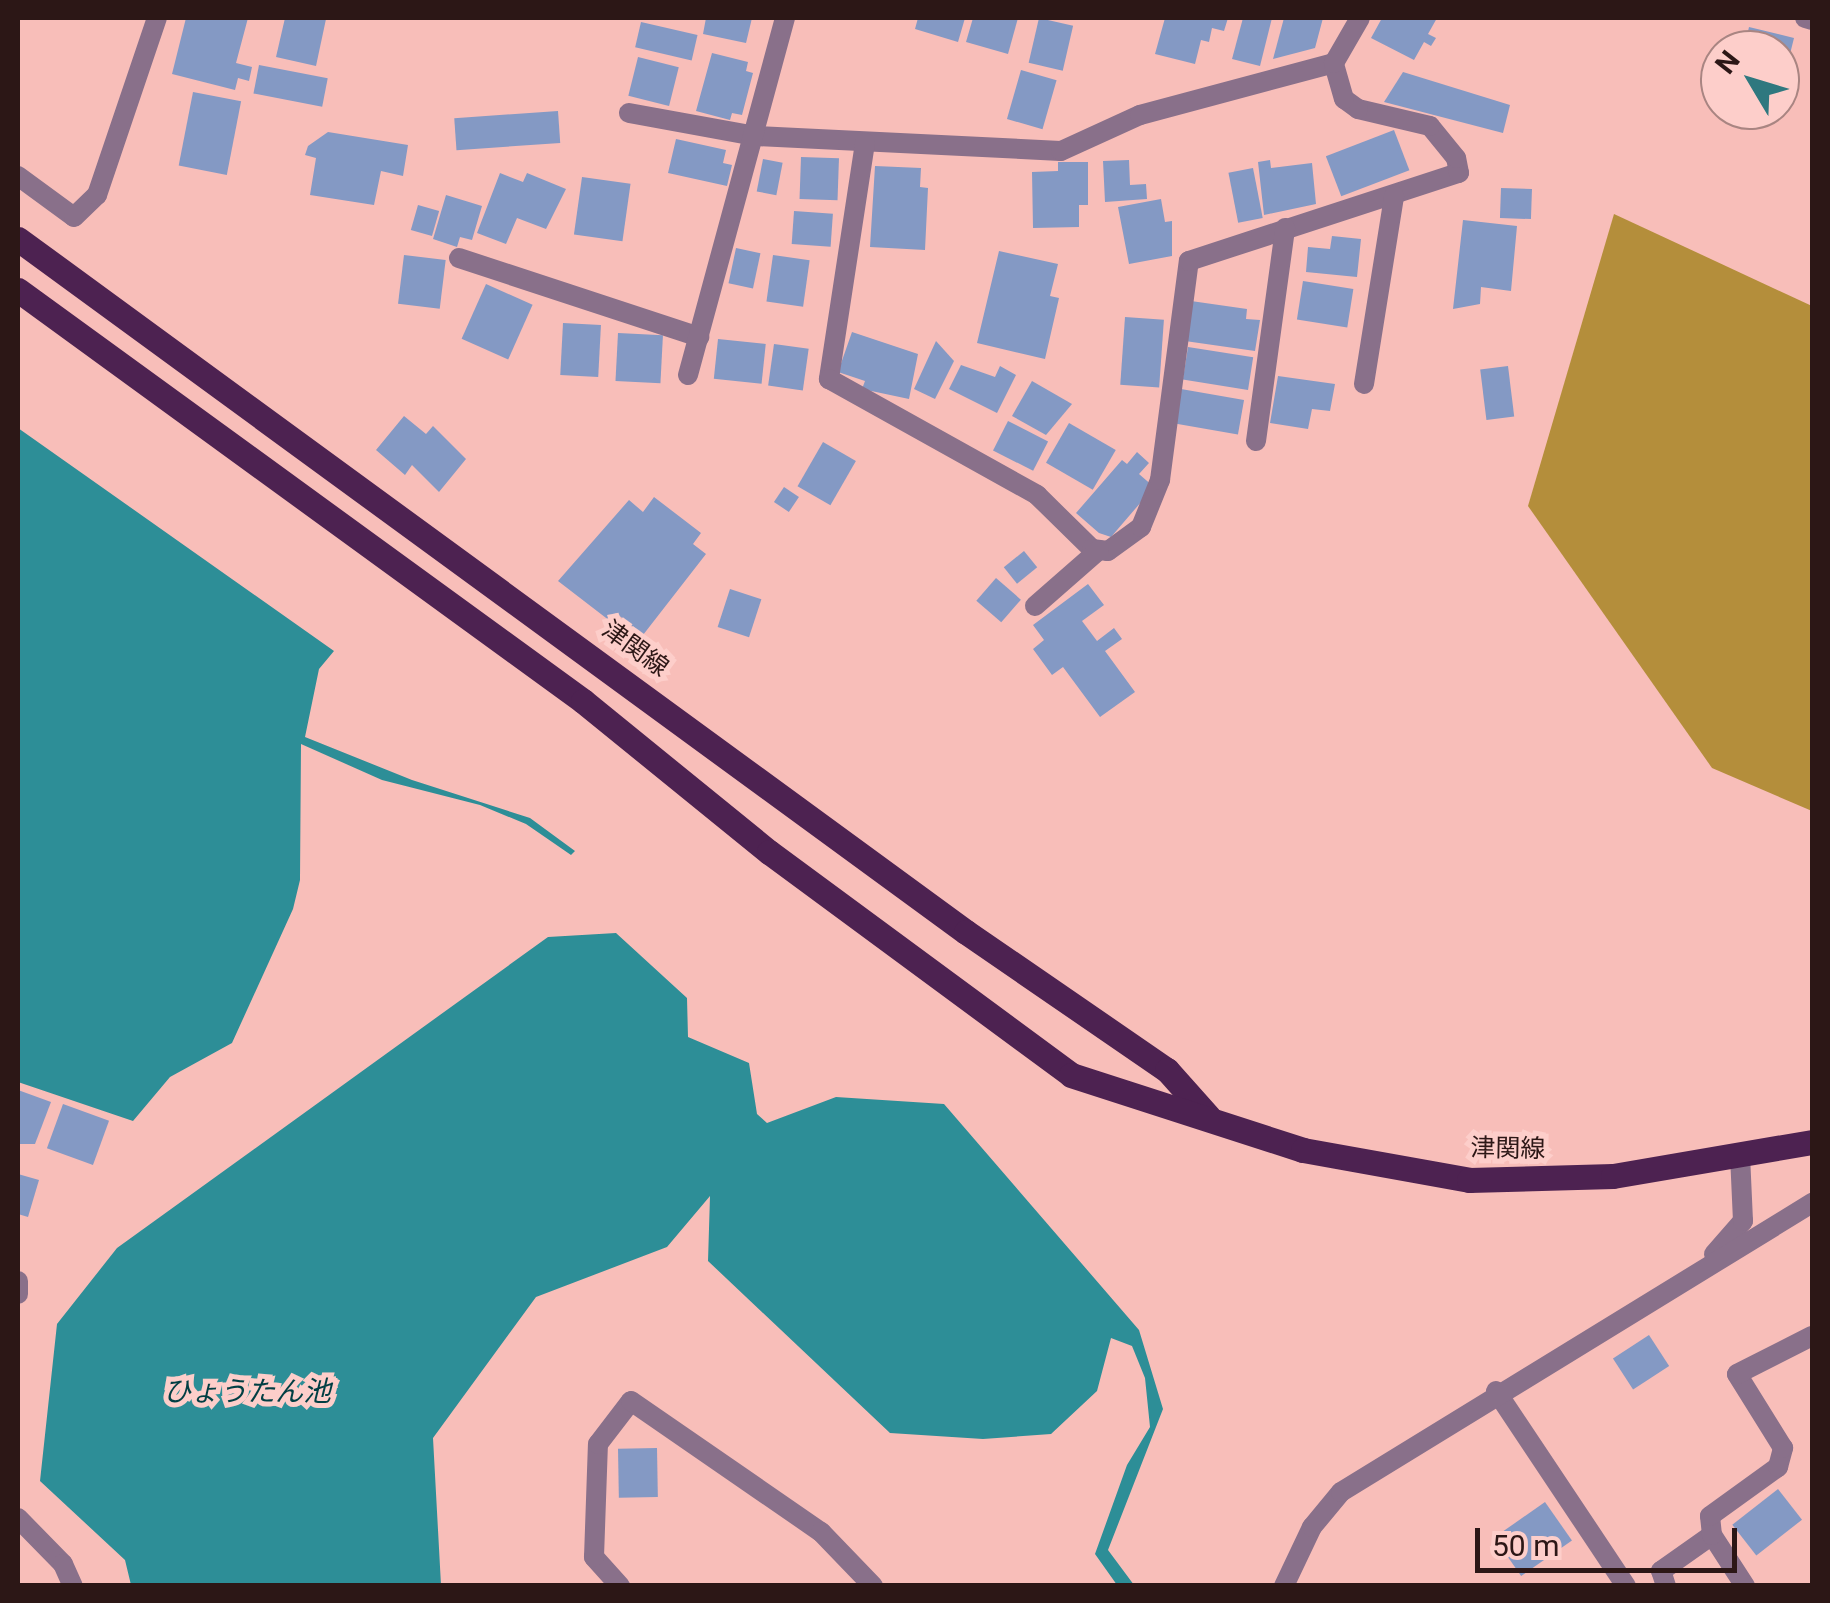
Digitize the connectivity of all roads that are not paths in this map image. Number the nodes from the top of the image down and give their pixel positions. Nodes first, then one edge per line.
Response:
1 (157, 18) edge
2 (785, 18) edge
3 (1360, 18) edge
4 (1805, 18) edge
5 (1812, 20) edge
6 (1334, 62) junction
7 (629, 114) dead end
8 (756, 136) junction
9 (865, 143) junction
10 (18, 176) edge
11 (1394, 196) junction
12 (1285, 228) junction
13 (18, 239) edge
14 (459, 258) dead end
15 (18, 290) edge
16 (699, 337) junction
17 (688, 375) dead end
18 (1364, 384) dead end
19 (1256, 441) dead end
20 (1099, 550) junction
21 (1035, 606) dead end
22 (1208, 1116) junction
23 (1812, 1142) edge
24 (1740, 1154) junction
25 (1812, 1203) edge
26 (1694, 1272) junction
27 (18, 1281) edge
28 (18, 1294) edge
29 (1812, 1336) edge
30 (1496, 1392) junction
31 (18, 1518) edge
32 (1712, 1535) junction
33 (73, 1586) edge
34 (620, 1586) edge
35 (872, 1586) edge
36 (1284, 1586) edge
37 (1626, 1586) edge
38 (1666, 1586) edge
39 (1745, 1586) edge

1 - 10 street
2 - 8 street
3 - 6 street
4 - 5 street
6 - 9 street
6 - 11 street
7 - 8 street
8 - 9 street
8 - 16 street
9 - 20 street
11 - 12 street
11 - 18 street
12 - 19 street
12 - 20 street
13 - 22 main road, 津関線
14 - 16 street
15 - 22 main road, 津関線
16 - 17 street
20 - 21 street
22 - 24 main road, 津関線
23 - 24 main road, 津関線
24 - 26 street
25 - 26 street
26 - 30 street
27 - 28 street
29 - 32 street
30 - 36 street
30 - 37 street
31 - 33 street
32 - 38 street
32 - 39 street
34 - 35 street

